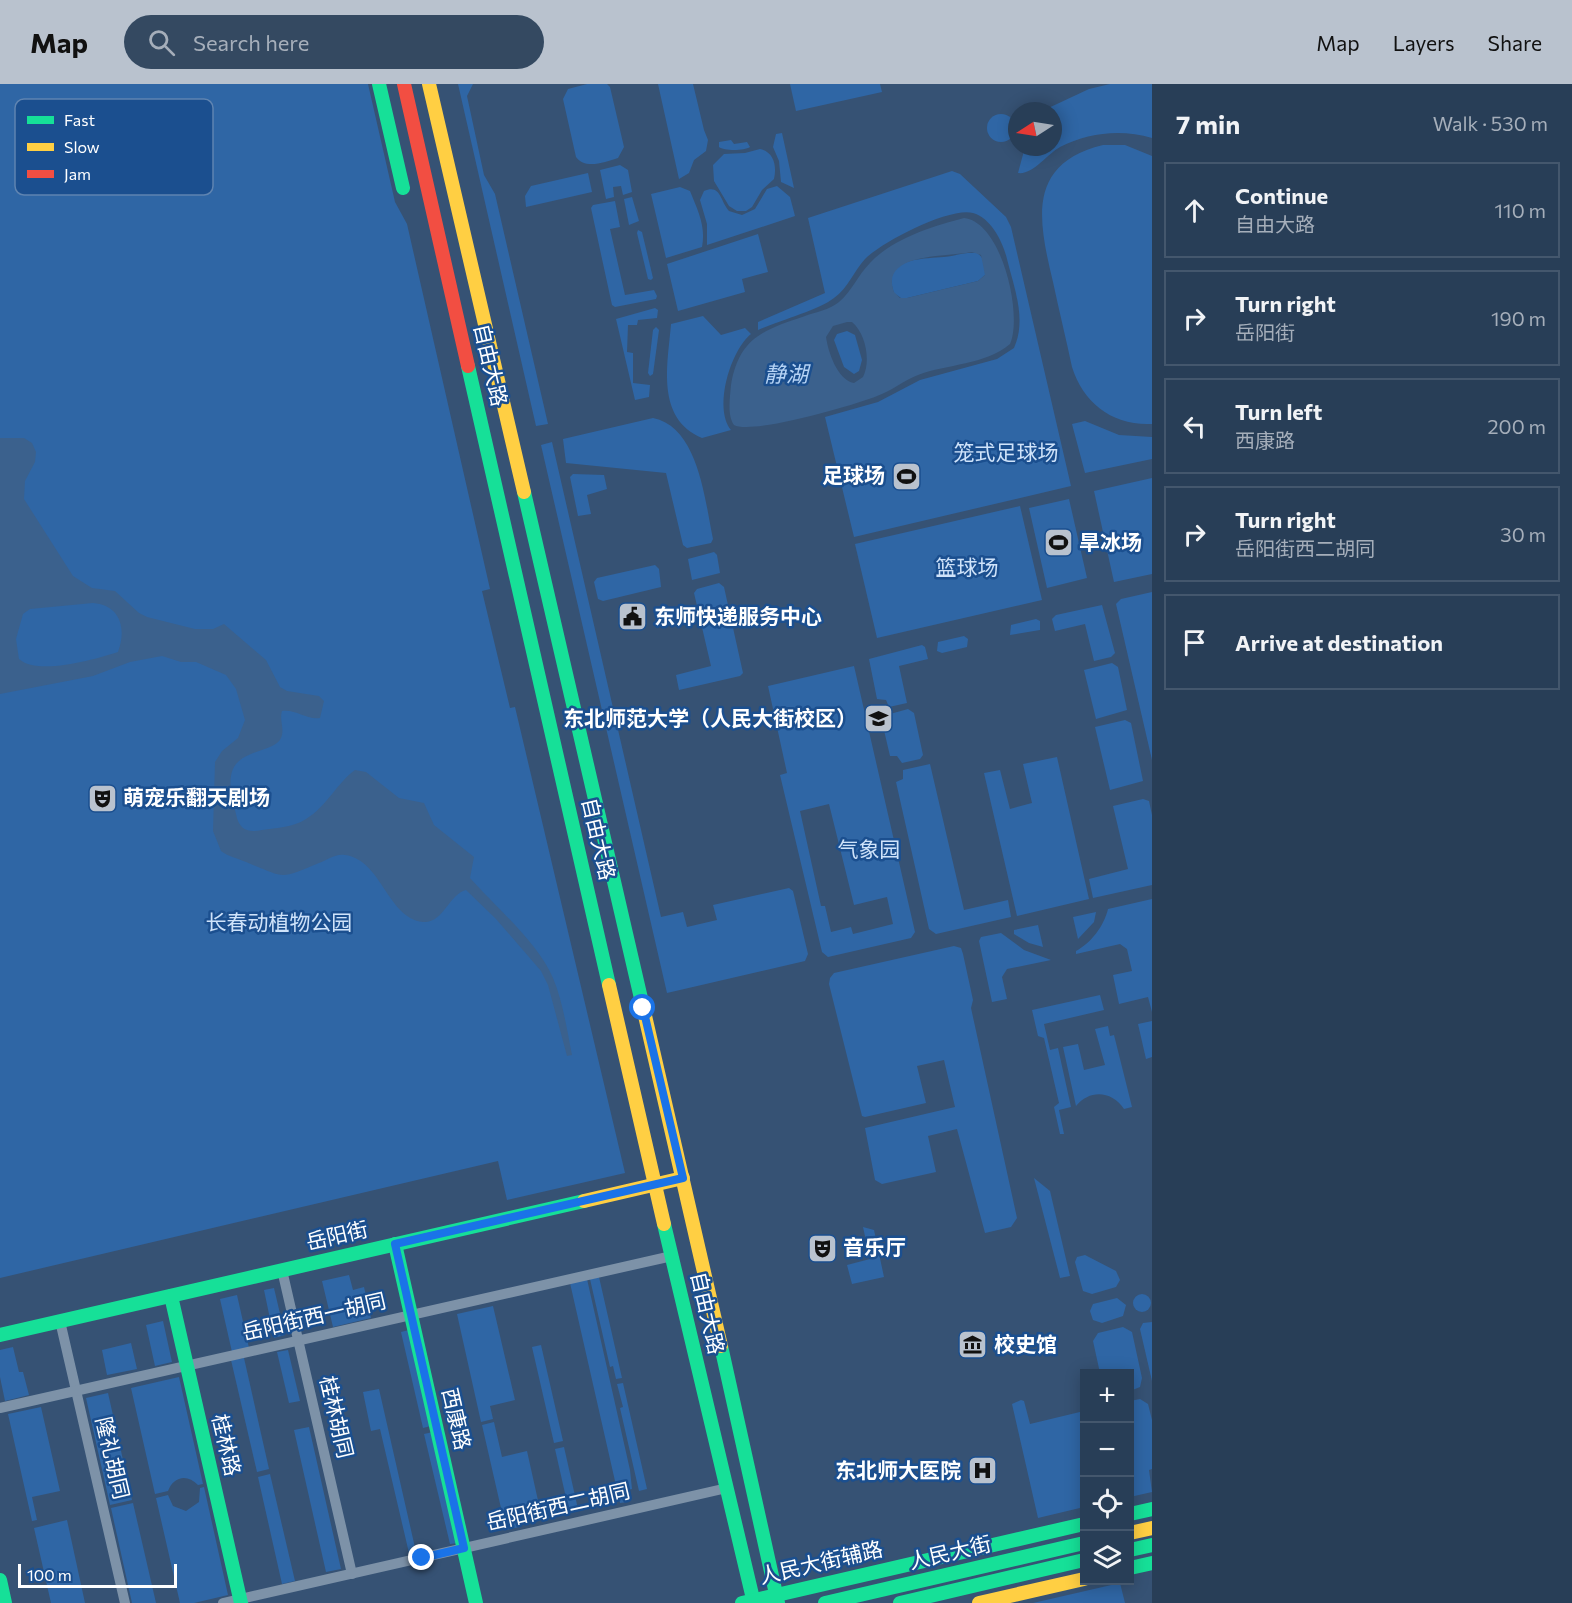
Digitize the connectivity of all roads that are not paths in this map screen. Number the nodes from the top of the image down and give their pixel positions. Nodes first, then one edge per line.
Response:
1 (379, 84) edge
2 (404, 84) edge
3 (429, 84) edge
4 (403, 188) dead end
5 (683, 1178) junction
6 (654, 1184) junction
7 (395, 1244) junction
8 (672, 1256) junction
9 (282, 1270) junction
10 (171, 1296) junction
11 (411, 1315) junction
12 (60, 1321) junction
13 (0, 1335) edge
14 (298, 1341) junction
15 (187, 1366) junction
16 (76, 1391) junction
17 (0, 1408) edge
18 (727, 1488) junction
19 (1152, 1509) edge
20 (1134, 1513) edge
21 (1080, 1525) edge
22 (1152, 1528) edge
23 (1134, 1532) edge
24 (1080, 1545) edge
25 (1152, 1545) edge
26 (464, 1548) junction
27 (1134, 1549) edge
28 (1080, 1561) edge
29 (1152, 1563) edge
30 (1134, 1567) edge
31 (352, 1574) junction
32 (0, 1580) edge
33 (1080, 1580) edge
34 (778, 1599) edge
35 (240, 1601) edge
36 (750, 1602) edge
37 (5, 1603) edge
38 (125, 1603) edge
39 (223, 1603) edge
40 (476, 1603) edge
41 (825, 1603) edge
42 (900, 1603) edge
43 (979, 1603) edge

1 - 4 main road
2 - 6 main road, 自由大路
3 - 5 main road, 自由大路
5 - 6 main road, 岳阳街
5 - 34 main road, 自由大路
6 - 7 main road, 岳阳街
6 - 8 main road, 自由大路
7 - 9 main road, 岳阳街
7 - 11 main road, 西康路
8 - 11 street, 岳阳街西一胡同
8 - 18 main road, 自由大路
9 - 10 main road, 岳阳街
9 - 14 street, 桂林胡同
10 - 12 main road, 岳阳街
10 - 15 main road, 桂林路
11 - 14 street, 岳阳街西一胡同
11 - 26 main road, 西康路
12 - 13 main road, 岳阳街
12 - 16 street, 隆礼胡同
14 - 15 street, 岳阳街西一胡同
14 - 31 street, 桂林胡同
15 - 16 street, 岳阳街西一胡同
15 - 35 main road, 桂林路
16 - 17 street, 岳阳街西一胡同
16 - 38 street, 隆礼胡同
18 - 26 street, 岳阳街西二胡同
18 - 36 main road, 自由大路
19 - 20 main road
21 - 34 main road, 人民大街辅路
22 - 23 main road
24 - 41 main road, 人民大街
25 - 27 main road
26 - 31 street, 岳阳街西二胡同
26 - 40 main road, 西康路
28 - 42 main road, 人民大街
29 - 30 main road
31 - 35 street, 岳阳街西二胡同
32 - 37 main road
33 - 43 main road
34 - 36 main road, 人民大街辅路
35 - 39 street, 岳阳街西二胡同

